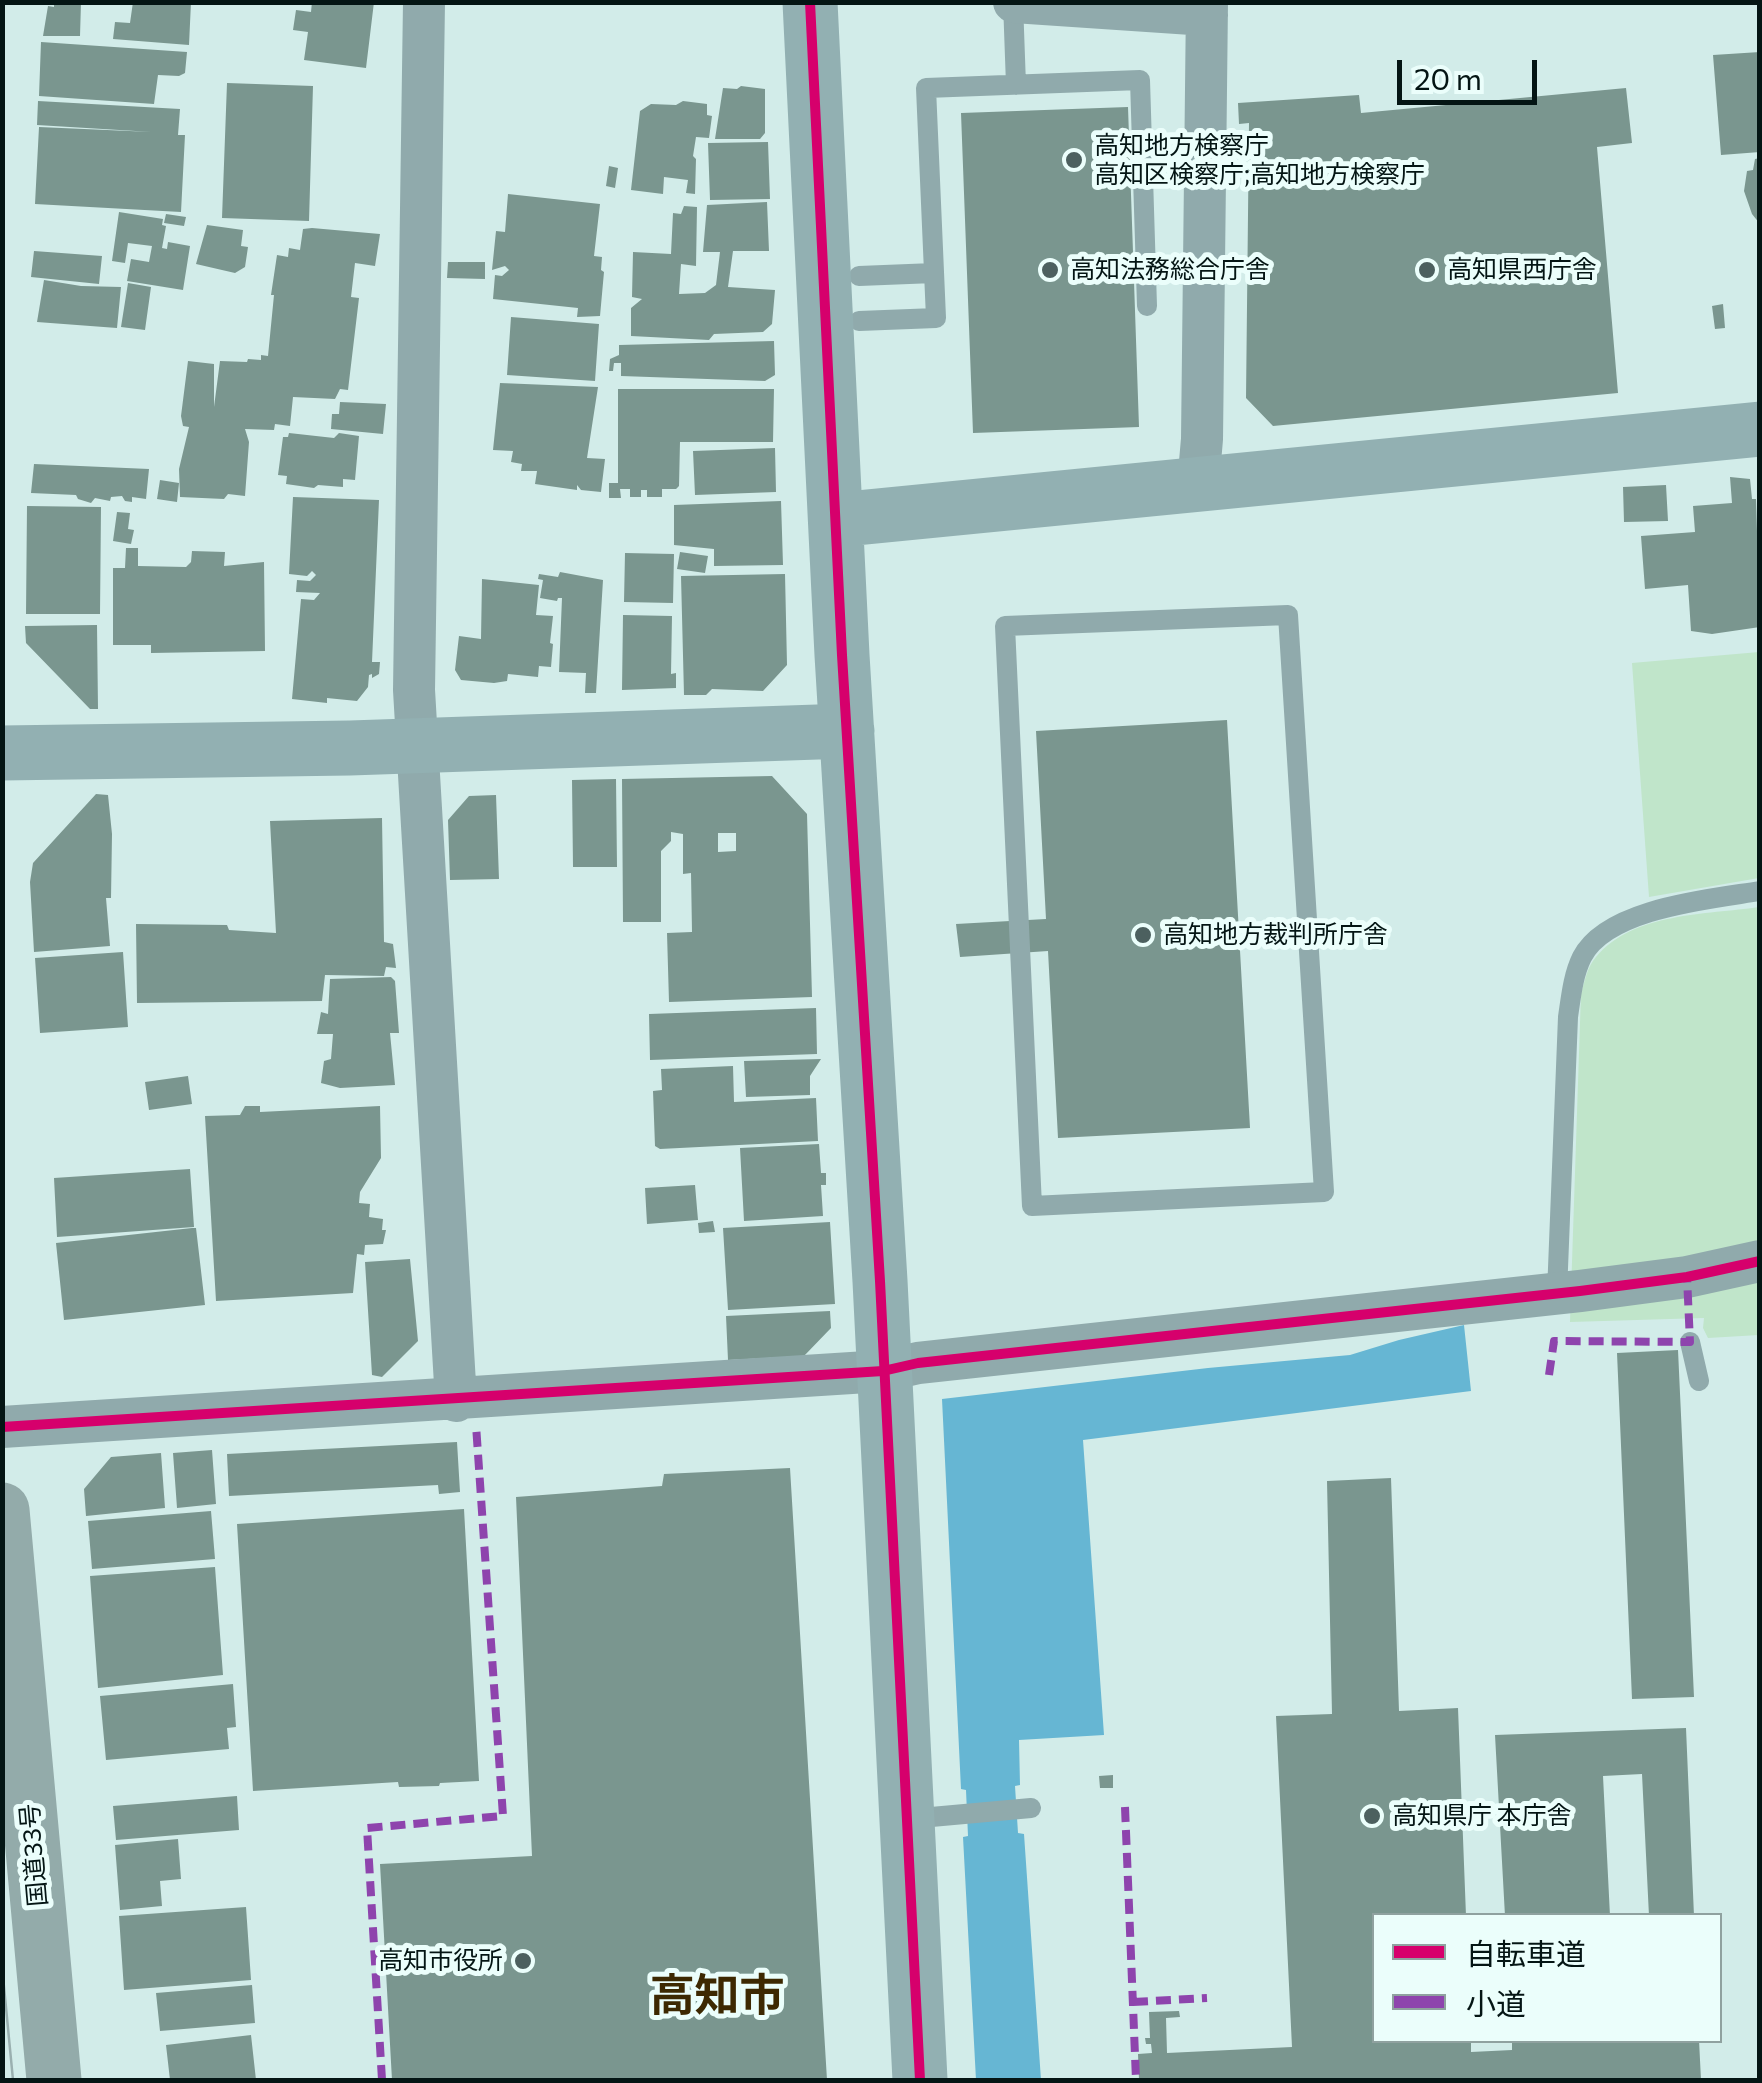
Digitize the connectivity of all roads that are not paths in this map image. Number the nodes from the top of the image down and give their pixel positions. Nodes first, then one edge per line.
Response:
1 (424, 2) edge
2 (810, 2) edge
3 (1014, 2) edge
4 (1207, 8) edge
5 (1016, 84) junction
6 (934, 272) junction
7 (859, 276) dead end
8 (1147, 306) dead end
9 (859, 321) dead end
10 (1760, 429) edge
11 (1198, 485) junction
12 (836, 520) junction
13 (848, 731) junction
14 (416, 746) junction
15 (2, 753) edge
16 (1760, 891) edge
17 (1022, 991) joint
18 (1760, 1261) edge
19 (1558, 1294) junction
20 (1690, 1342) dead end
21 (883, 1371) junction
22 (1698, 1380) dead end
23 (456, 1401) junction
24 (2, 1427) edge
25 (2, 1510) edge
26 (1031, 1808) dead end
27 (907, 1819) junction
28 (54, 2080) edge
29 (920, 2080) edge

1 - 14 street
2 - 12 street
3 - 4 street
3 - 5 lane
4 - 11 street
5 - 6 lane
5 - 8 lane
6 - 7 lane
6 - 9 lane
10 - 11 street
11 - 12 street
12 - 13 street
13 - 14 street
13 - 21 street
14 - 15 street
14 - 23 street
16 - 19 lane
17 - 17 lane
18 - 19 street
19 - 21 street
20 - 22 lane
21 - 23 street
21 - 27 street
23 - 24 street
25 - 28 highway, 国道33号
26 - 27 lane
27 - 29 street

